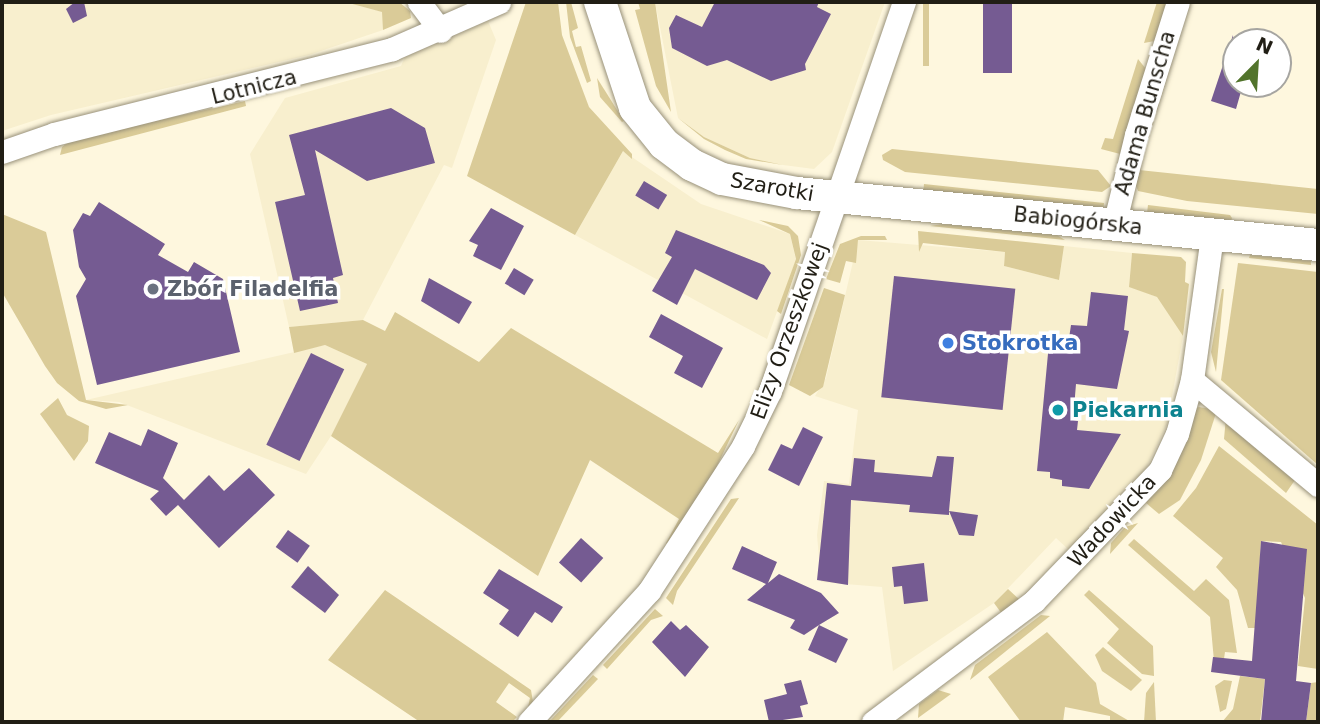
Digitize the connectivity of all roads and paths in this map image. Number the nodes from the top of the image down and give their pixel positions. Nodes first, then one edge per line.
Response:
1 (419, 2) edge
2 (499, 2) edge
3 (600, 2) edge
4 (904, 2) edge
5 (1178, 2) edge
6 (441, 32) junction
7 (2, 152) edge
8 (837, 197) junction
9 (1114, 225) junction
10 (1212, 235) junction
11 (1318, 245) edge
12 (1192, 380) junction
13 (1318, 485) edge
14 (529, 722) edge
15 (873, 722) edge

1 - 6 street
2 - 6 street, Lotnicza
3 - 8 street, Szarotki
4 - 8 street, Elizy Orzeszkowej
5 - 9 street, Adama Bunscha
6 - 7 street, Lotnicza
8 - 9 street, Babiogórska
8 - 14 street, Elizy Orzeszkowej
9 - 10 street, Babiogórska
10 - 11 street, Babiogórska
10 - 12 street, Wadowicka
12 - 13 street
12 - 15 street, Wadowicka

